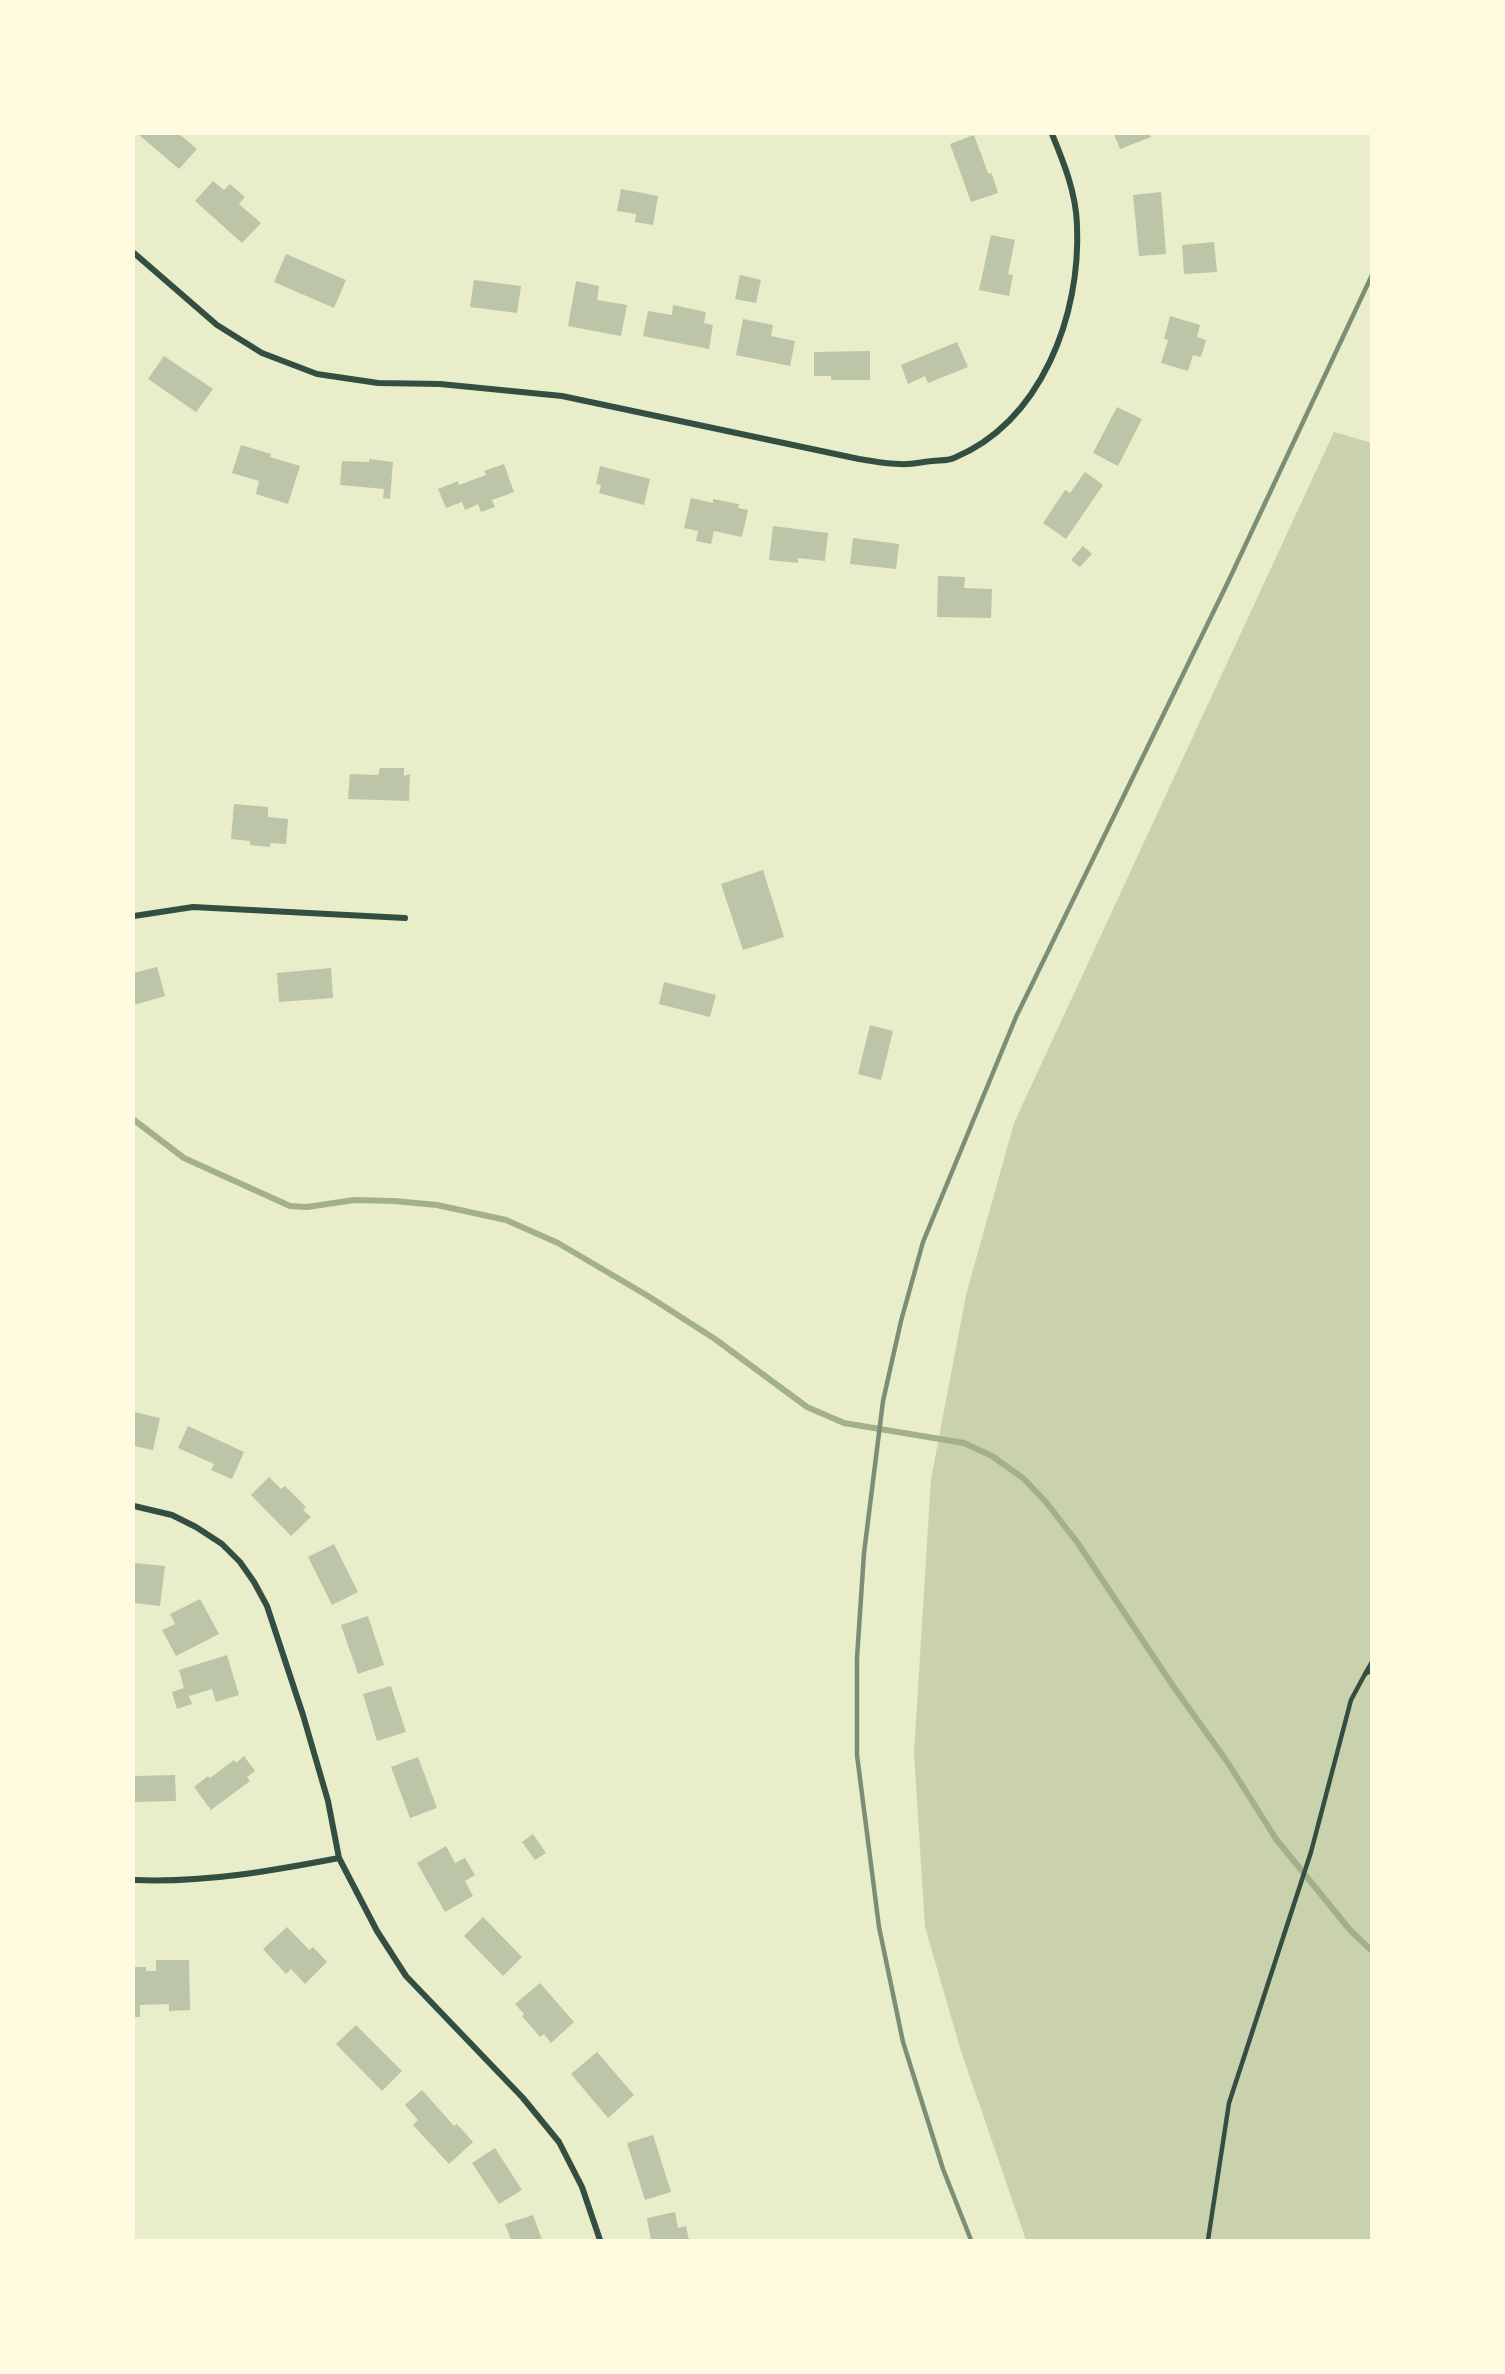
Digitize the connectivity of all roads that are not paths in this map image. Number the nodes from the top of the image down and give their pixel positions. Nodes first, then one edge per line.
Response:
1 (1052, 134) edge
2 (134, 253) edge
3 (134, 916) edge
4 (405, 918) dead end
5 (134, 1506) edge
6 (1371, 1662) edge
7 (1371, 1670) edge
8 (1365, 1674) junction
9 (339, 1858) junction
10 (134, 1880) edge
11 (600, 2241) edge
12 (1208, 2241) edge

1 - 2 street
3 - 4 street
5 - 9 street
6 - 8 lane
7 - 8 lane
8 - 12 lane
9 - 10 street
9 - 11 street

